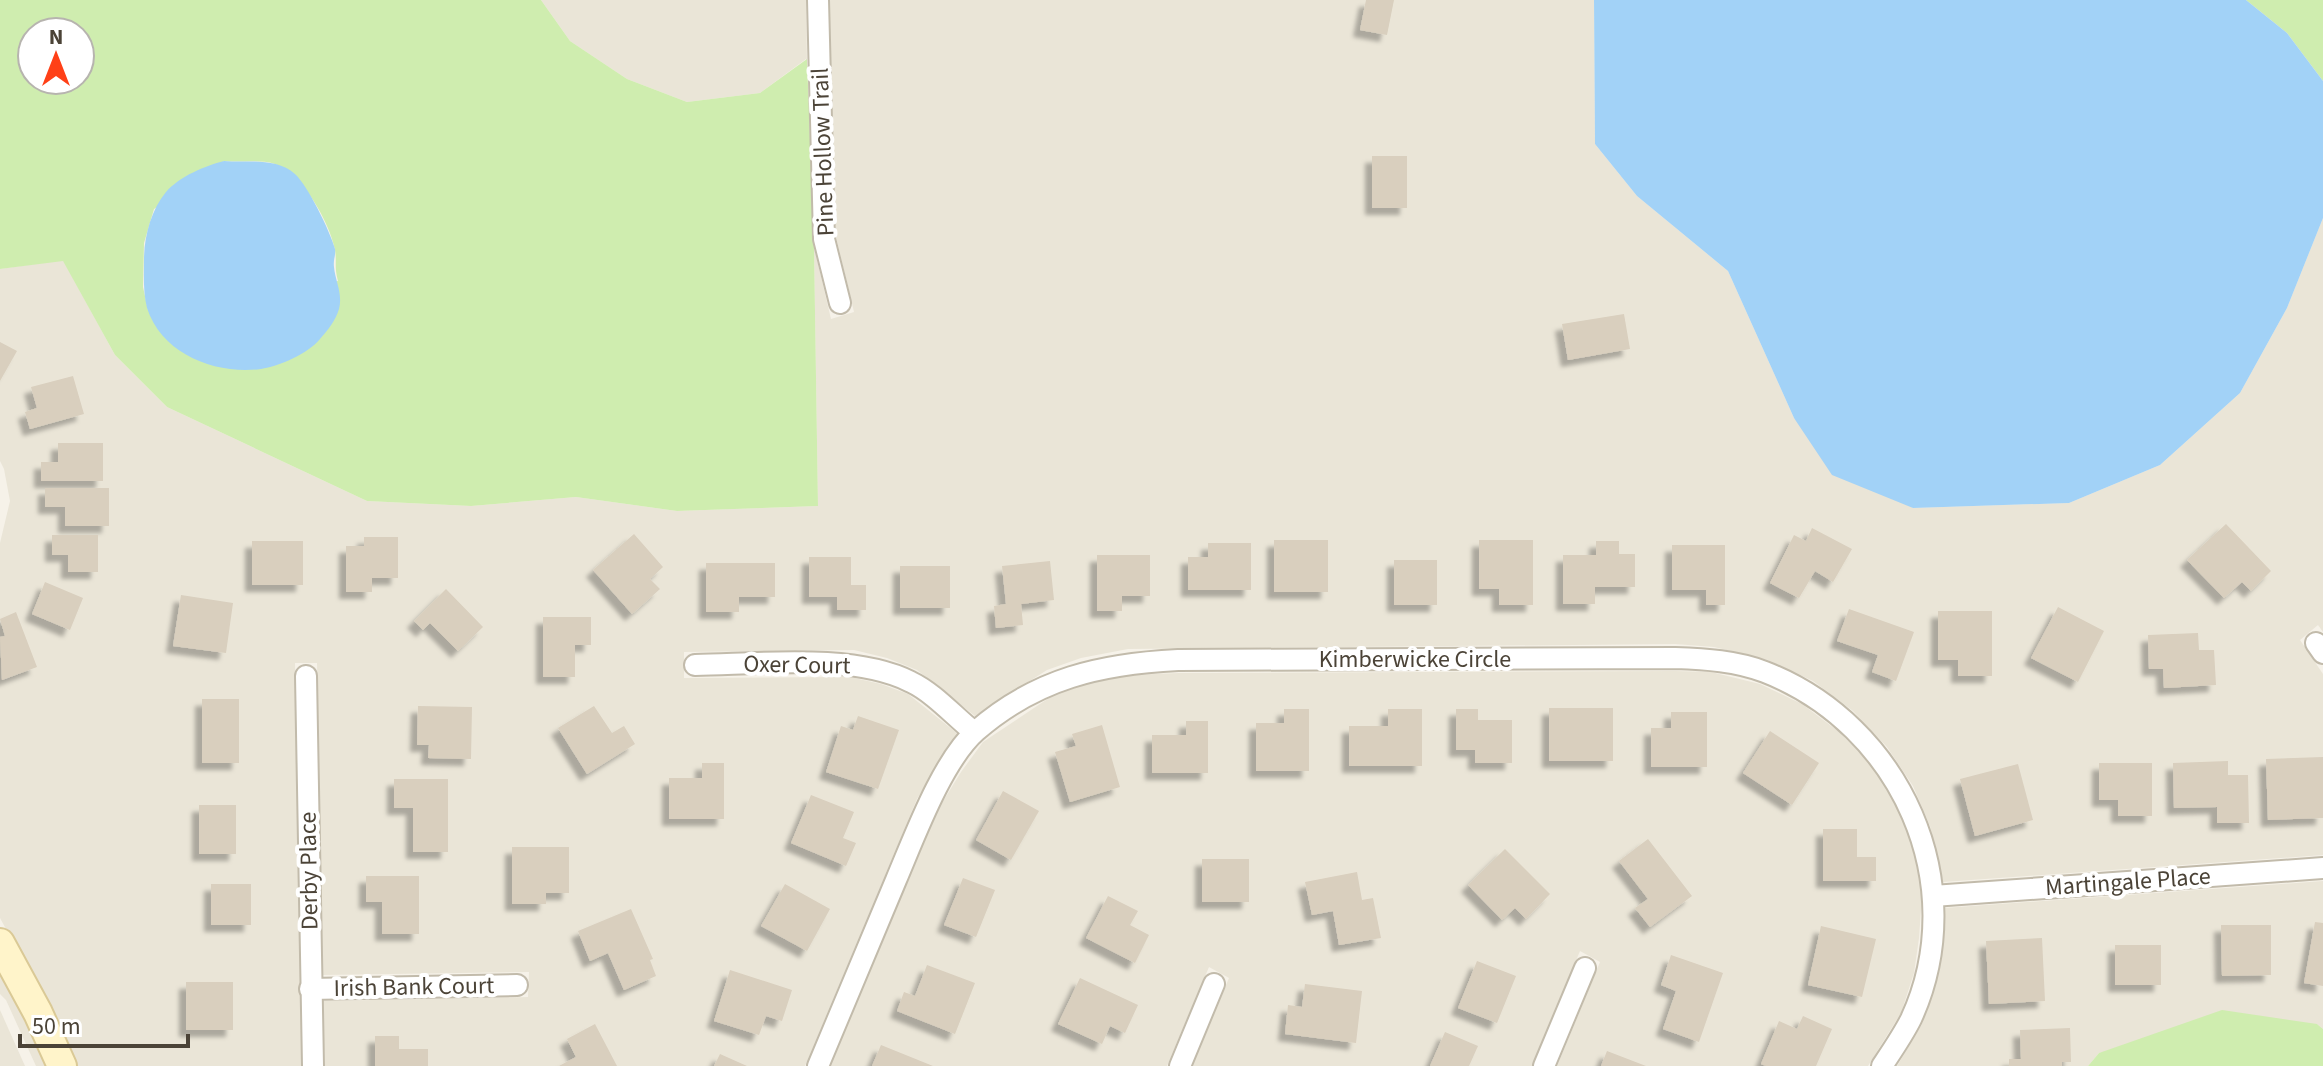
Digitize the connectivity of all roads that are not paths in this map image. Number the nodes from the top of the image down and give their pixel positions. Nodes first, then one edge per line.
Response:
1 (818, 0) edge
2 (840, 303) dead end
3 (695, 665) dead end
4 (306, 676) dead end
5 (974, 732) junction
6 (2323, 868) edge
7 (1933, 896) junction
8 (0, 943) edge
9 (1585, 968) dead end
10 (1214, 984) dead end
11 (517, 985) dead end
12 (310, 989) junction
13 (62, 1066) edge
14 (313, 1066) edge
15 (818, 1066) edge
16 (1180, 1066) edge
17 (1544, 1066) edge
18 (1882, 1066) edge

1 - 2 street, Pine Hollow Trail
3 - 5 street, Oxer Court
4 - 12 street, Derby Place
5 - 7 street, Kimberwicke Circle
5 - 15 street, Kimberwicke Circle
6 - 7 street, Martingale Place
7 - 18 street, Kimberwicke Circle
8 - 13 main road
9 - 17 street
10 - 16 street
11 - 12 street, Irish Bank Court
12 - 14 street, Derby Place

